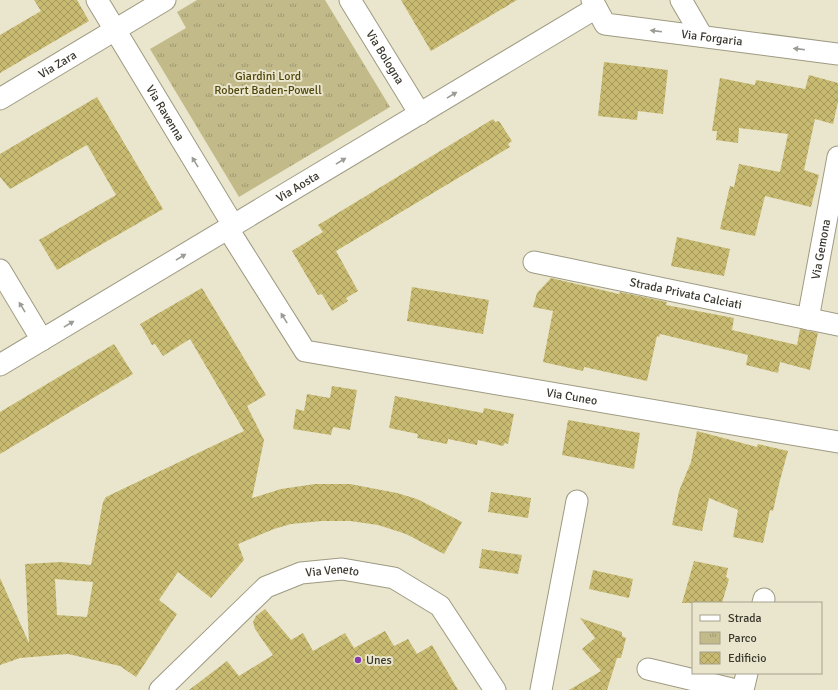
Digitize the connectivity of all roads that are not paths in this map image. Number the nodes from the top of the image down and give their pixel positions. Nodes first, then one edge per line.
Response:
1 (97, 0) edge
2 (165, 0) edge
3 (350, 0) edge
4 (681, 0) edge
5 (594, 4) edge
6 (115, 30) junction
7 (702, 36) junction
8 (838, 54) edge
9 (0, 99) edge
10 (420, 114) junction
11 (838, 157) edge
12 (231, 227) junction
13 (534, 262) dead end
14 (0, 270) edge
15 (808, 319) junction
16 (838, 325) edge
17 (42, 340) junction
18 (305, 351) joint
19 (0, 365) edge
20 (838, 442) edge
21 (577, 501) dead end
22 (648, 669) dead end
23 (747, 674) edge
24 (160, 690) edge
25 (495, 690) edge
26 (541, 690) edge
27 (736, 690) edge
28 (743, 690) edge

1 - 6 street, Via Ravenna
2 - 6 street, Via Zara
3 - 10 street, Via Bologna
4 - 7 street
7 -> 5 street, Via Forgaria
10 -> 5 street, Via Aosta
6 - 9 street, Via Zara
12 -> 6 street, Via Ravenna
8 -> 7 street, Via Forgaria
12 -> 10 street, Via Aosta
11 - 15 street, Via Gemona
17 -> 12 street, Via Aosta
18 -> 12 street, Via Ravenna
13 - 15 street, Strada Privata Calciati
17 -> 14 street
15 - 16 street, Strada Privata Calciati
17 - 19 street, Via Aosta
18 - 20 street, Via Cuneo
21 - 26 street
22 - 27 street
23 - 28 street
24 - 25 street, Via Veneto

